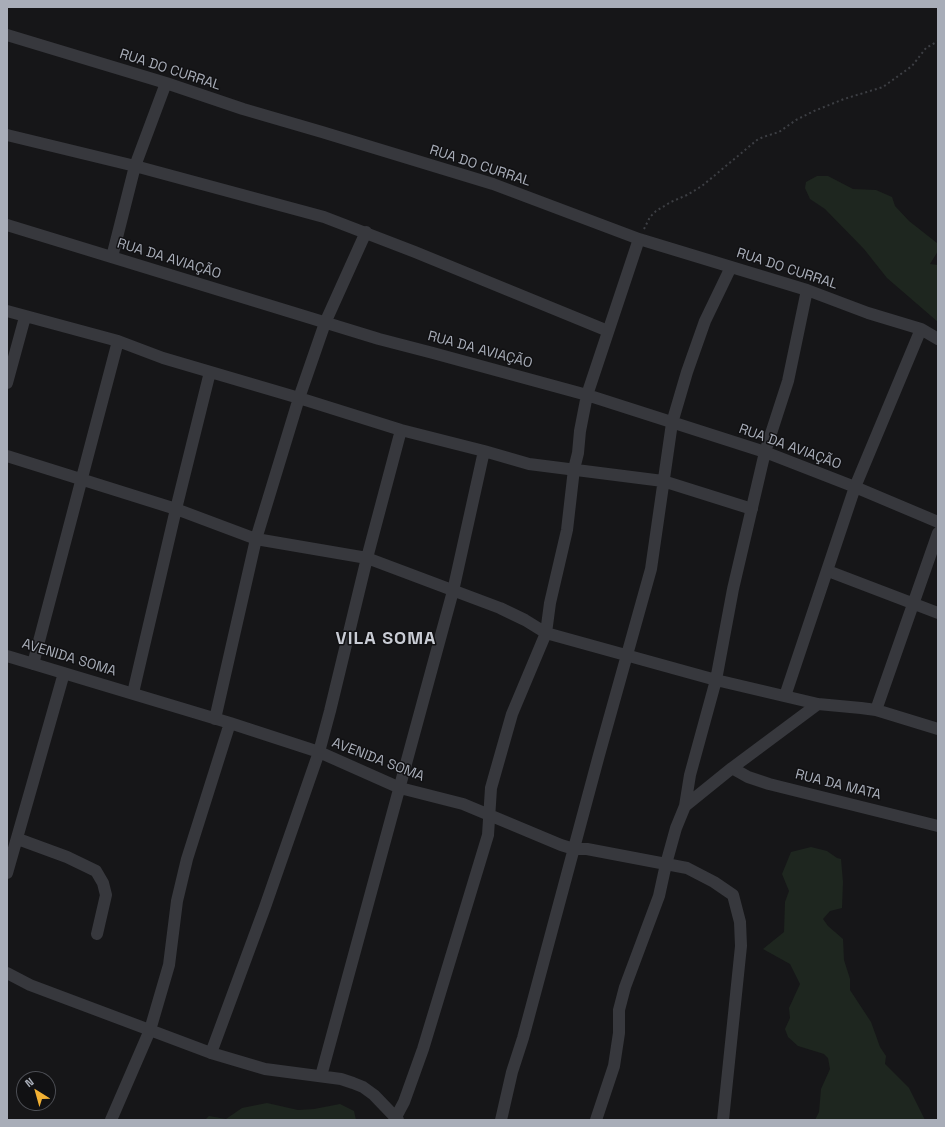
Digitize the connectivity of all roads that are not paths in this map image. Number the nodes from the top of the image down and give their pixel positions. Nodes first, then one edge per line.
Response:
1 (7, 35) edge
2 (166, 84) junction
3 (7, 134) edge
4 (135, 166) junction
5 (7, 225) edge
6 (366, 232) junction
7 (639, 239) junction
8 (112, 257) junction
9 (731, 267) junction
10 (807, 290) junction
11 (7, 311) edge
12 (25, 317) junction
13 (325, 323) junction
14 (921, 329) junction
15 (608, 331) junction
16 (938, 339) edge
17 (118, 341) junction
18 (210, 372) junction
19 (7, 383) edge
20 (587, 395) junction
21 (299, 398) junction
22 (672, 423) junction
23 (401, 430) junction
24 (484, 451) junction
25 (765, 452) junction
26 (7, 456) edge
27 (574, 469) junction
28 (82, 480) junction
29 (663, 481) junction
30 (855, 487) junction
31 (176, 509) junction
32 (752, 509) junction
33 (938, 522) edge
34 (938, 532) edge
35 (256, 539) junction
36 (367, 558) junction
37 (828, 571) junction
38 (453, 591) junction
39 (913, 603) junction
40 (938, 613) edge
41 (546, 633) junction
42 (628, 655) junction
43 (7, 656) edge
44 (33, 664) junction
45 (64, 673) junction
46 (716, 680) junction
47 (133, 693) junction
48 (785, 696) junction
49 (818, 704) junction
50 (876, 710) junction
51 (215, 719) junction
52 (230, 723) junction
53 (938, 730) edge
54 (319, 752) junction
55 (732, 768) junction
56 (400, 788) junction
57 (685, 806) junction
58 (489, 815) junction
59 (938, 826) edge
60 (18, 839) junction
61 (574, 849) junction
62 (666, 864) junction
63 (7, 873) edge
64 (97, 934) dead end
65 (7, 973) edge
66 (150, 1030) junction
67 (211, 1053) junction
68 (321, 1076) junction
69 (397, 1118) edge
70 (111, 1120) edge
71 (501, 1120) edge
72 (596, 1120) edge
73 (723, 1120) edge

1 - 2 street, RUA DO CURRAL
2 - 4 street
2 - 7 street, RUA DO CURRAL
3 - 4 street
4 - 6 street
4 - 8 street
5 - 8 street, RUA DA AVIAÇÃO
6 - 13 street
6 - 15 street
7 - 9 street, RUA DO CURRAL
7 - 15 street
8 - 13 street, RUA DA AVIAÇÃO
9 - 10 street, RUA DO CURRAL
9 - 22 street
10 - 14 street, RUA DO CURRAL
10 - 25 street
11 - 12 street
12 - 17 street
12 - 19 street
13 - 20 street, RUA DA AVIAÇÃO
13 - 21 street
14 - 16 street, RUA DO CURRAL
14 - 30 street
15 - 20 street
17 - 18 street
17 - 28 street
18 - 21 street
18 - 31 street
20 - 22 street, RUA DA AVIAÇÃO
20 - 27 street
21 - 23 street
21 - 35 street
22 - 25 street, RUA DA AVIAÇÃO
22 - 29 street
23 - 24 street
23 - 36 street
24 - 27 street
24 - 38 street
25 - 30 street, RUA DA AVIAÇÃO
25 - 32 street
26 - 28 street
27 - 29 street
27 - 41 street
28 - 31 street
28 - 44 street
29 - 32 street
29 - 42 street
30 - 33 street, RUA DA AVIAÇÃO
30 - 37 street
31 - 35 street
31 - 47 street
32 - 46 street
34 - 39 street
35 - 36 street
35 - 51 street
36 - 38 street
36 - 54 street
37 - 39 street
37 - 48 street
38 - 41 street
38 - 56 street
39 - 40 street
39 - 50 street
41 - 42 street
41 - 58 street
42 - 46 street
42 - 61 street
43 - 44 street, AVENIDA SOMA
44 - 45 street, AVENIDA SOMA
45 - 47 street, AVENIDA SOMA
45 - 60 street
46 - 48 street
46 - 57 street
47 - 51 street, AVENIDA SOMA
48 - 49 street
49 - 50 street
49 - 55 street
50 - 53 street
51 - 52 street, AVENIDA SOMA
52 - 54 street, AVENIDA SOMA
52 - 66 street
54 - 56 street, AVENIDA SOMA
54 - 67 street
55 - 57 street
55 - 59 street, RUA DA MATA
56 - 58 street, AVENIDA SOMA
56 - 68 street
57 - 62 street
58 - 61 street, AVENIDA SOMA
58 - 69 street
60 - 63 street
60 - 64 street
61 - 62 street, AVENIDA SOMA
61 - 71 street
62 - 72 street
62 - 73 street, AVENIDA SOMA
65 - 66 street
66 - 67 street
66 - 70 street
67 - 68 street
68 - 69 street

